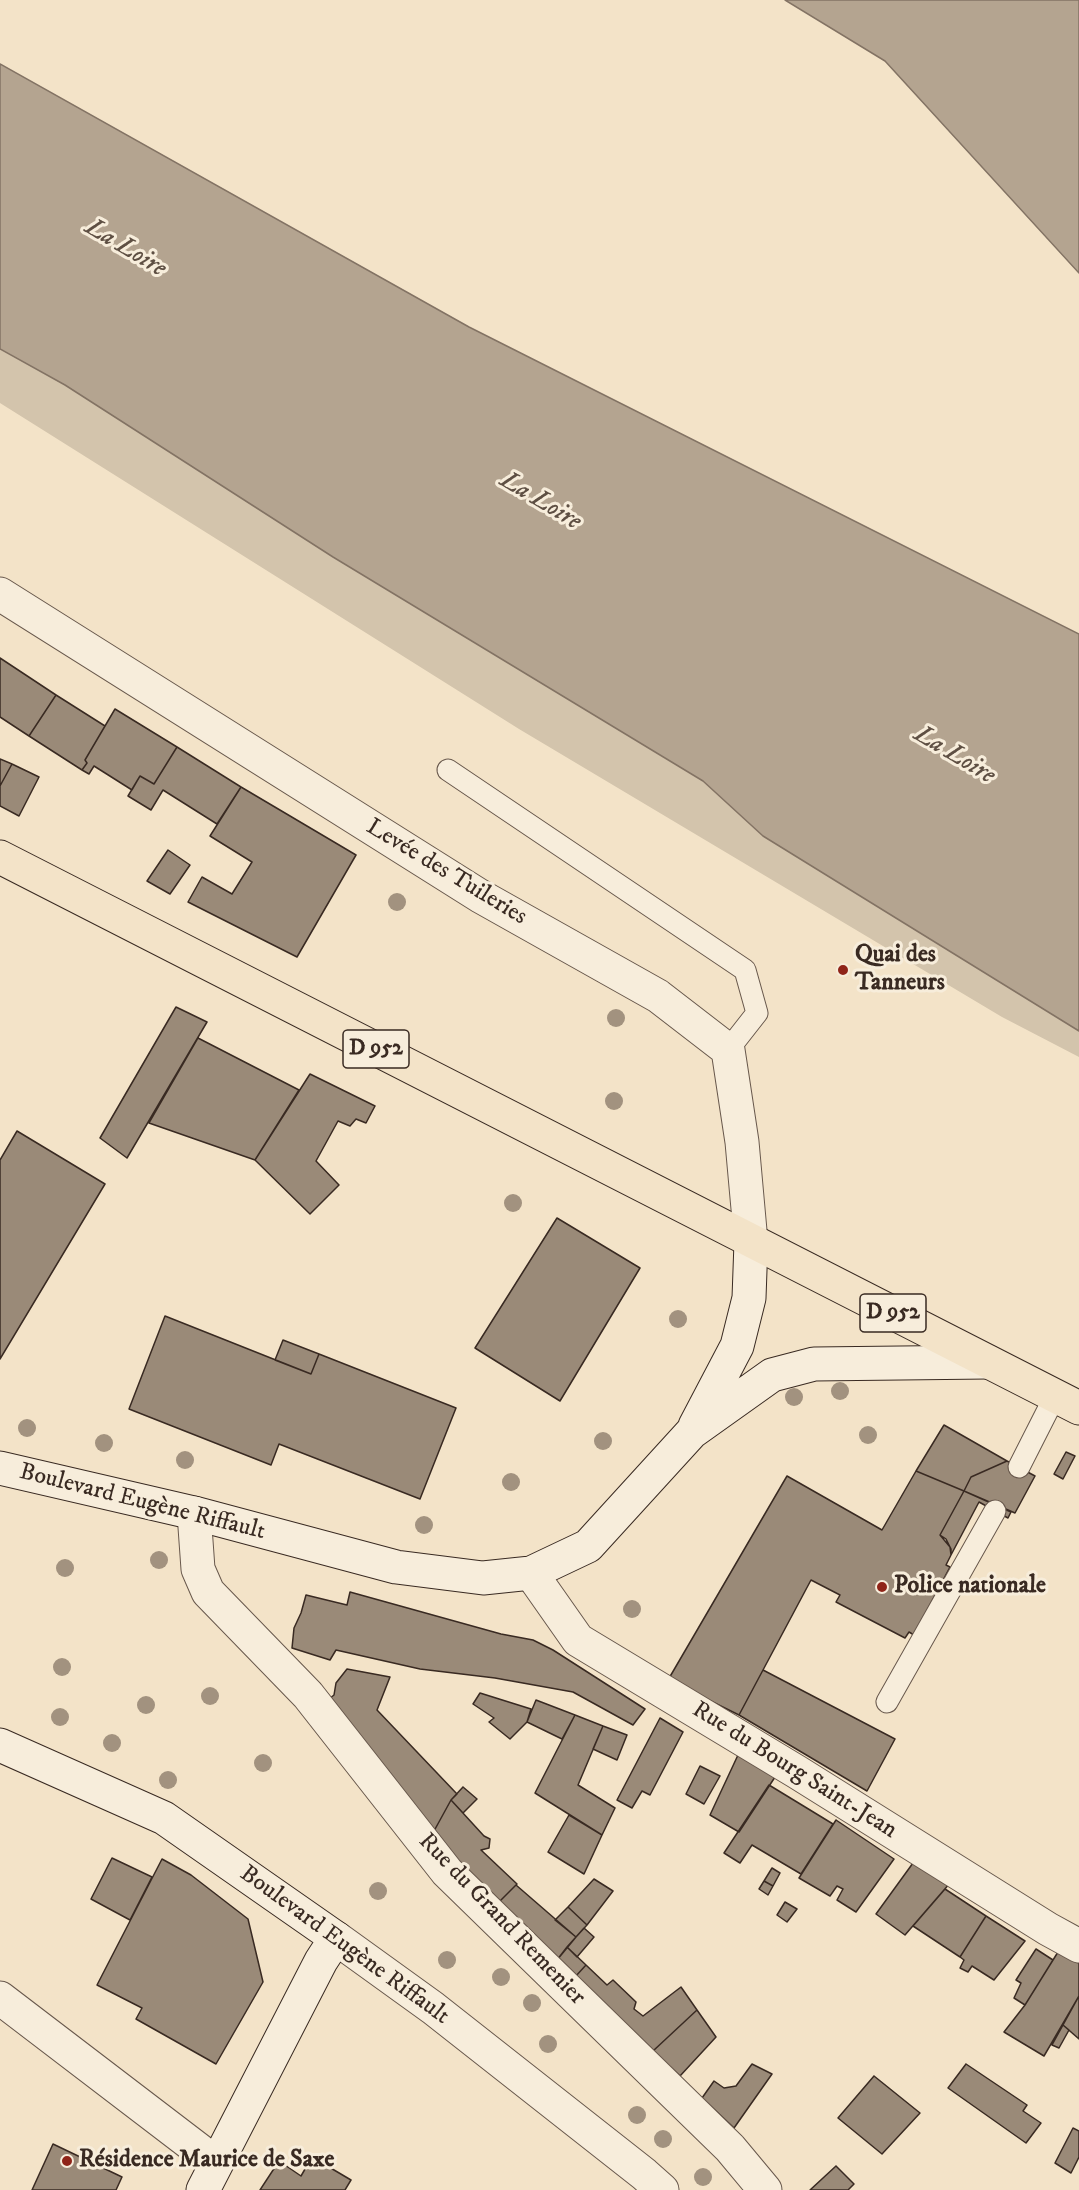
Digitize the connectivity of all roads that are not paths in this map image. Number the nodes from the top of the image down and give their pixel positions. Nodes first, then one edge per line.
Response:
1 (0, 594) edge
2 (448, 770) dead end
3 (0, 857) edge
4 (728, 1050) junction
5 (751, 1242) junction
6 (988, 1362) junction
7 (1067, 1402) edge
8 (692, 1432) junction
9 (1019, 1467) dead end
10 (0, 1468) edge
11 (995, 1511) dead end
12 (194, 1513) junction
13 (531, 1573) junction
14 (887, 1702) dead end
15 (0, 1745) edge
16 (336, 1938) junction
17 (1079, 1946) edge
18 (0, 1998) edge
19 (209, 2176) edge
20 (662, 2190) edge
21 (765, 2190) edge

1 - 4 street, Levée des Tuileries
2 - 4 lane
3 - 5 main road, D 952
4 - 5 street
5 - 6 main road, D 952
5 - 8 street, Boulevard Eugène Riffault
6 - 7 main road, D 952
6 - 8 street, Boulevard Eugène Riffault
7 - 9 lane
8 - 13 street, Boulevard Eugène Riffault
10 - 12 street, Boulevard Eugène Riffault
11 - 14 lane
12 - 13 street, Boulevard Eugène Riffault
12 - 21 street, Rue du Grand Remenier
13 - 17 street, Rue du Bourg Saint-Jean
15 - 16 street, Boulevard Eugène Riffault
16 - 19 street
16 - 20 street, Boulevard Eugène Riffault
18 - 19 street

